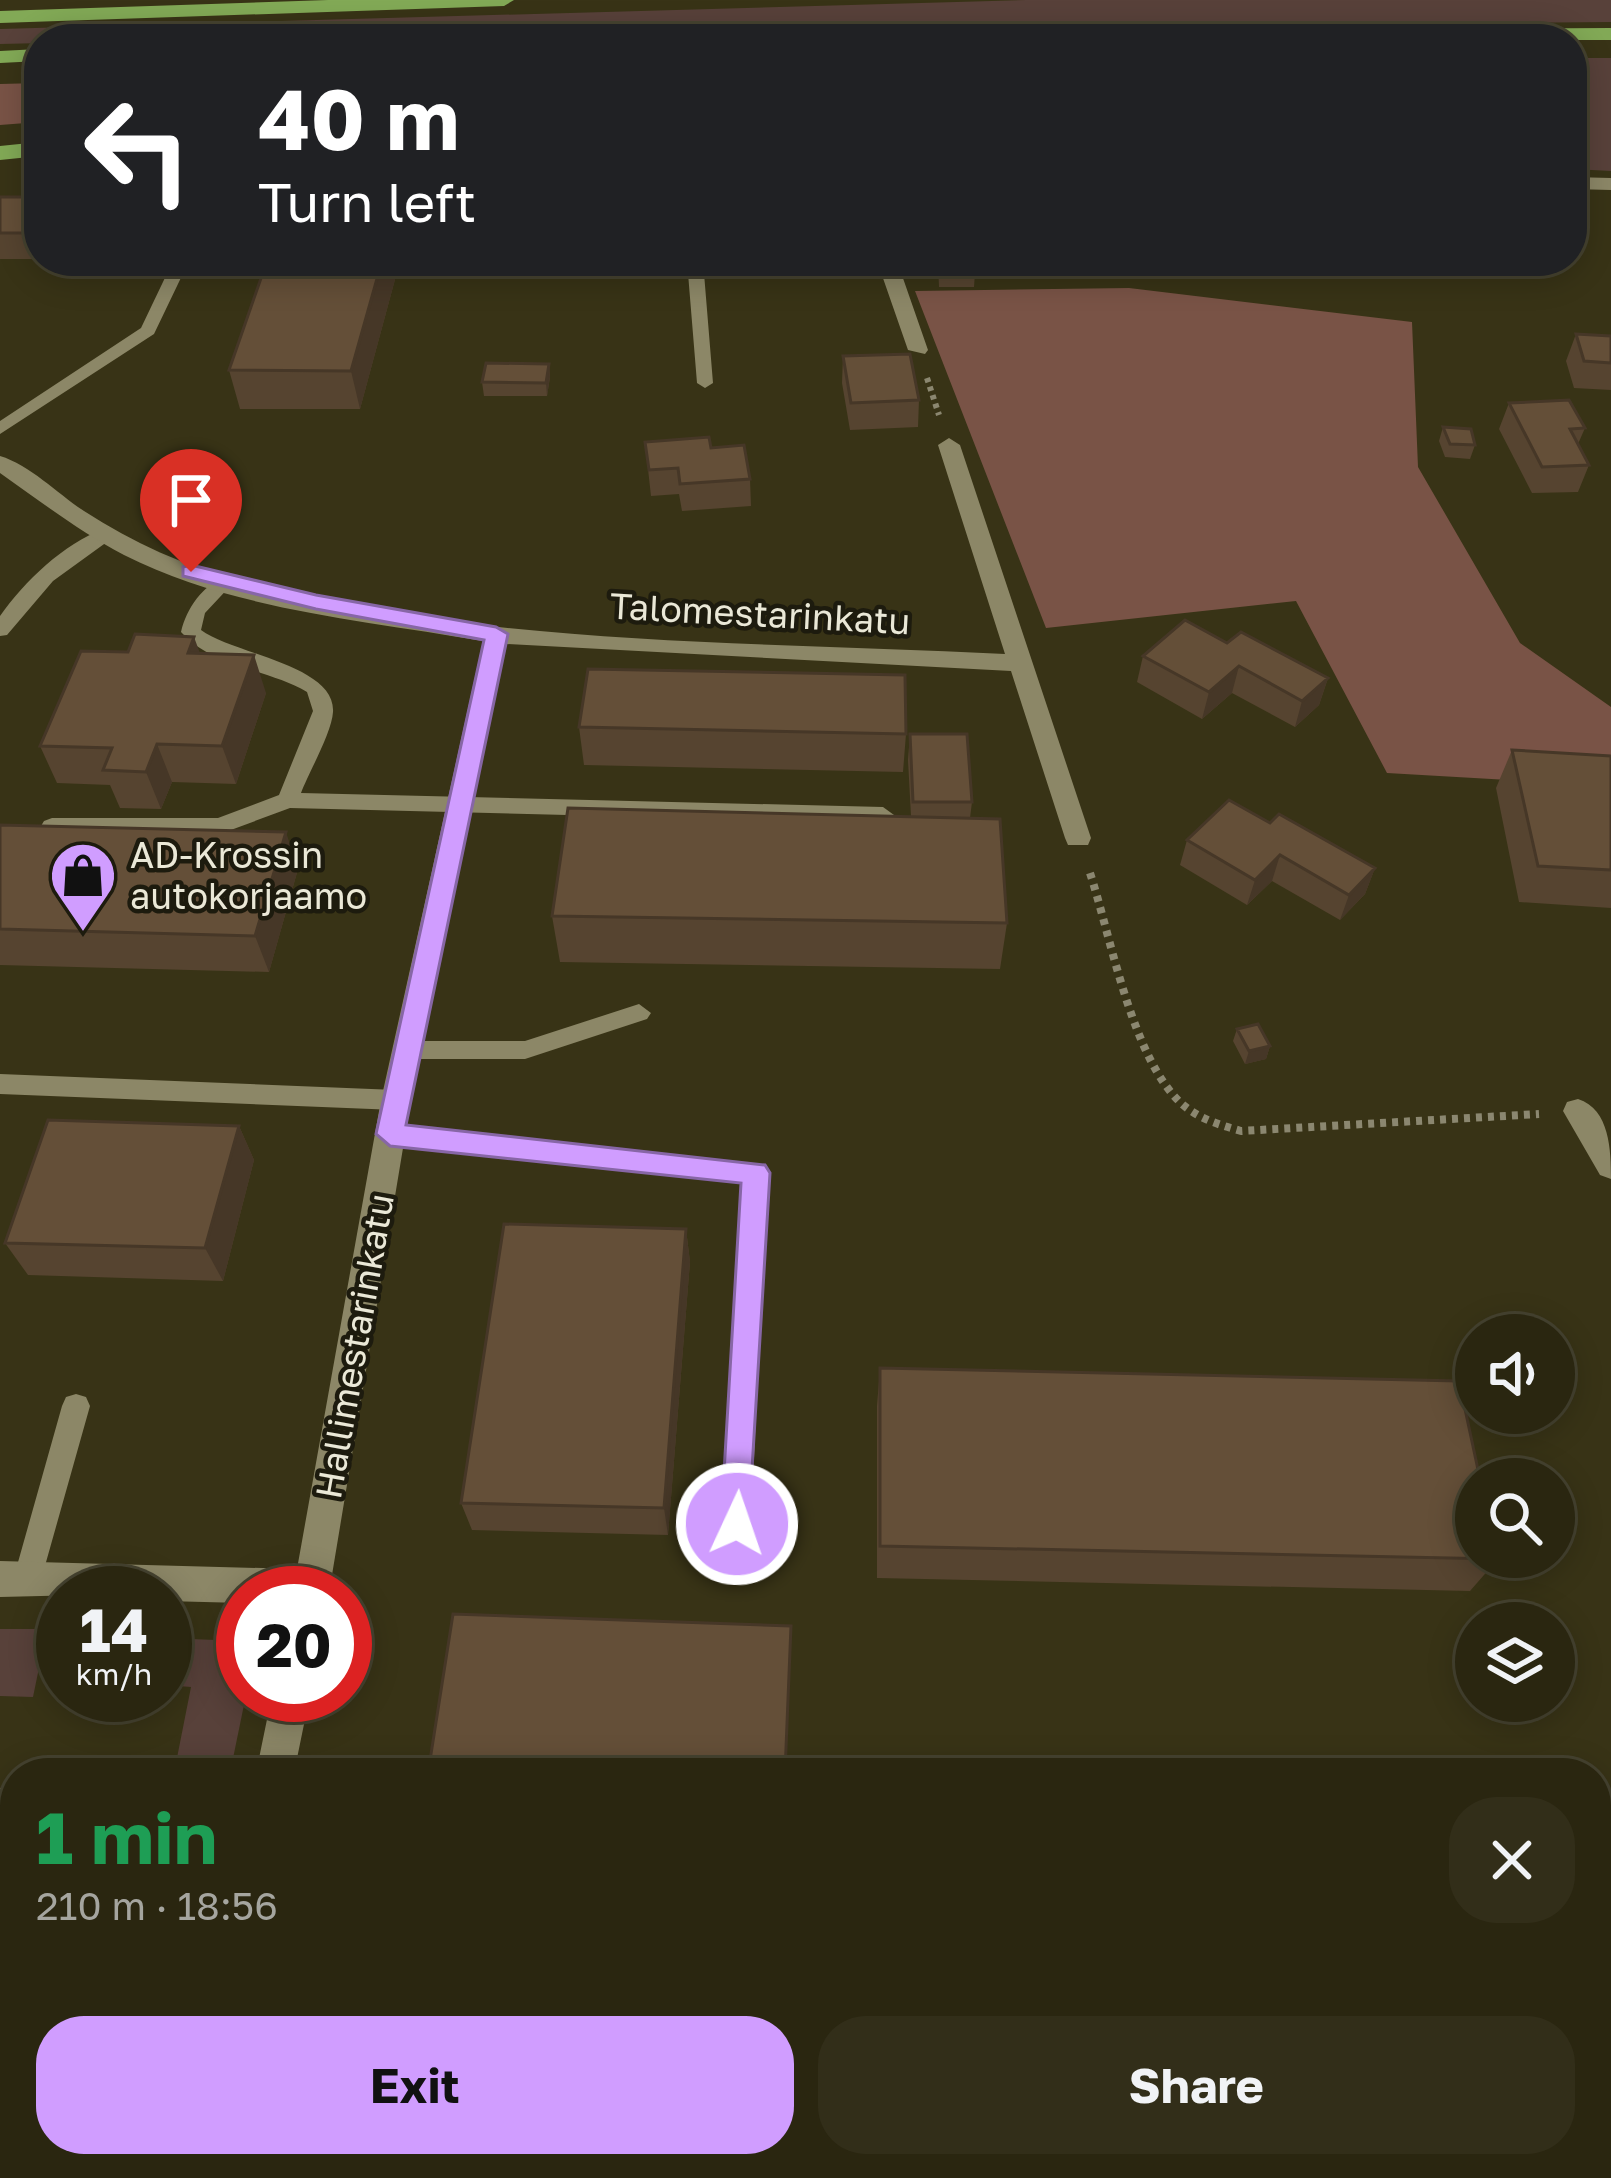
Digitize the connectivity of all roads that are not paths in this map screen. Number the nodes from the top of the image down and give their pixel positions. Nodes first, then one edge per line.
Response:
1 (504, 0) edge
2 (0, 17) edge
3 (174, 276) edge
4 (696, 276) edge
5 (892, 276) edge
6 (918, 350) road end
7 (705, 382) dead end
8 (0, 429) edge
9 (949, 445) road end
10 (0, 463) edge
11 (104, 535) junction
12 (225, 582) junction
13 (0, 630) edge
14 (496, 634) junction
15 (1020, 663) junction
16 (288, 800) junction
17 (464, 805) junction
18 (884, 815) edge
19 (52, 826) edge
20 (1078, 838) road end
21 (639, 1013) dead end
22 (408, 1050) junction
23 (0, 1084) edge
24 (396, 1100) junction
25 (1578, 1112) road end
26 (390, 1134) junction
27 (1611, 1166) edge
28 (76, 1406) dead end
29 (315, 1566) edge
30 (735, 1568) dead end
31 (14, 1580) edge
32 (216, 1587) edge
33 (285, 1722) edge
34 (278, 1758) edge

1 - 2 highway
3 - 8 lane
4 - 7 lane
5 - 6 street
9 - 15 street
10 - 11 street
11 - 12 street
11 - 13 lane
12 - 14 street
12 - 16 lane
14 - 15 street, Talomestarinkatu
14 - 17 street, Hallimestarinkatu
15 - 20 street
16 - 17 lane
16 - 19 lane
17 - 18 lane
17 - 22 street, Hallimestarinkatu
21 - 22 lane
22 - 24 street, Hallimestarinkatu
23 - 24 lane
24 - 26 street, Hallimestarinkatu
25 - 27 street
26 - 29 street, Hallimestarinkatu
26 - 30 lane
28 - 31 lane
31 - 32 street
33 - 34 street

